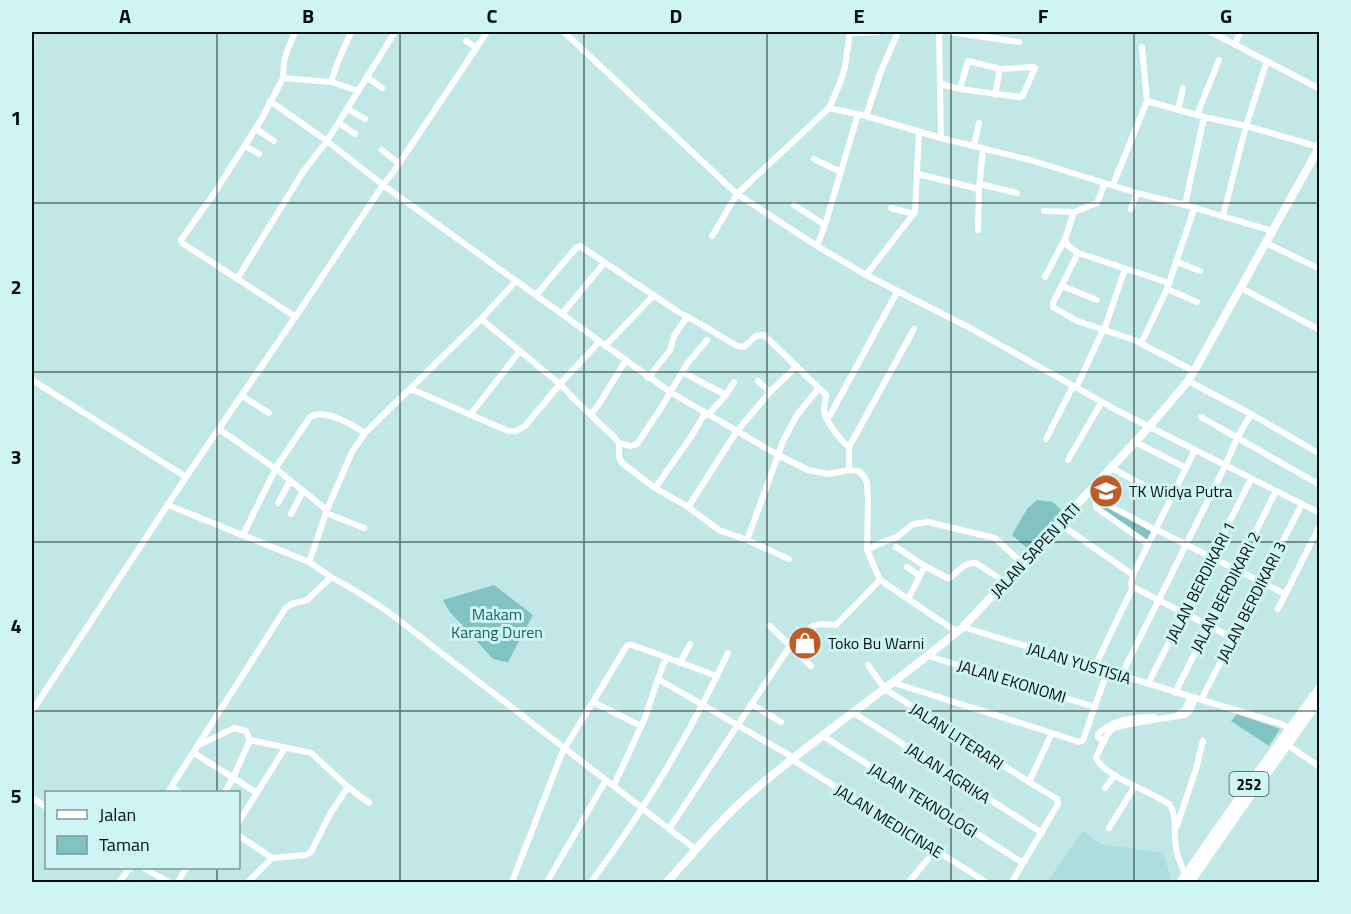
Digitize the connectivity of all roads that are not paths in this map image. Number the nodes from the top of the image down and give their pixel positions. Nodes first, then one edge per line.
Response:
1 (295, 32) edge
2 (351, 32) edge
3 (395, 32) edge
4 (487, 32) edge
5 (564, 32) edge
6 (850, 32) edge
7 (878, 32) edge
8 (898, 32) edge
9 (939, 32) edge
10 (950, 32) edge
11 (1240, 32) edge
12 (1211, 34) edge
13 (466, 41) dead end
14 (1019, 42) dead end
15 (1235, 45) junction
16 (475, 47) junction
17 (1143, 47) dead end
18 (1219, 60) dead end
19 (1267, 61) junction
20 (1000, 69) junction
21 (367, 77) junction
22 (283, 78) junction
23 (332, 82) junction
24 (940, 84) junction
25 (382, 88) dead end
26 (1184, 88) dead end
27 (960, 89) junction
28 (1320, 89) edge
29 (358, 92) junction
30 (995, 94) junction
31 (1147, 100) junction
32 (270, 101) junction
33 (829, 108) junction
34 (348, 109) junction
35 (1178, 110) junction
36 (858, 114) junction
37 (866, 116) junction
38 (1200, 116) junction
39 (365, 119) dead end
40 (339, 123) junction
41 (979, 123) dead end
42 (1246, 126) junction
43 (256, 129) junction
44 (919, 132) junction
45 (355, 135) dead end
46 (941, 138) junction
47 (274, 141) dead end
48 (327, 141) junction
49 (245, 146) junction
50 (974, 146) junction
51 (1319, 147) edge
52 (983, 148) junction
53 (382, 150) dead end
54 (259, 154) dead end
55 (814, 159) dead end
56 (398, 163) junction
57 (841, 172) junction
58 (918, 174) junction
59 (1105, 183) junction
60 (383, 184) junction
61 (1113, 185) junction
62 (979, 187) junction
63 (1017, 193) dead end
64 (1137, 193) junction
65 (737, 194) junction
66 (794, 205) dead end
67 (1185, 205) junction
68 (891, 208) dead end
69 (1194, 208) junction
70 (1131, 209) dead end
71 (1044, 212) dead end
72 (1074, 212) junction
73 (914, 214) junction
74 (1223, 216) junction
75 (825, 225) junction
76 (978, 230) dead end
77 (1272, 231) junction
78 (712, 236) dead end
79 (1065, 238) junction
80 (1266, 243) junction
81 (817, 246) junction
82 (1078, 253) junction
83 (604, 262) junction
84 (1177, 262) junction
85 (1125, 269) junction
86 (1320, 269) edge
87 (1200, 272) dead end
88 (866, 275) junction
89 (1045, 277) dead end
90 (237, 279) junction
91 (516, 281) junction
92 (1062, 286) junction
93 (1168, 286) junction
94 (1241, 288) junction
95 (897, 292) junction
96 (536, 295) junction
97 (654, 295) junction
98 (1097, 300) dead end
99 (1197, 302) dead end
100 (562, 314) junction
101 (687, 316) junction
102 (296, 317) junction
103 (481, 319) junction
104 (914, 329) dead end
105 (1104, 330) junction
106 (1320, 330) edge
107 (707, 340) dead end
108 (602, 344) junction
109 (1141, 344) junction
110 (520, 351) junction
111 (626, 360) junction
112 (797, 366) junction
113 (1194, 371) junction
114 (682, 372) junction
115 (648, 378) junction
116 (32, 380) edge
117 (758, 381) dead end
118 (1188, 381) junction
119 (734, 382) dead end
120 (560, 384) junction
121 (1074, 387) junction
122 (819, 388) junction
123 (411, 389) junction
124 (670, 392) junction
125 (770, 392) junction
126 (726, 395) junction
127 (242, 396) junction
128 (1101, 403) junction
129 (269, 413) dead end
130 (591, 414) junction
131 (706, 414) junction
132 (1251, 414) junction
133 (470, 415) junction
134 (1201, 417) dead end
135 (828, 419) junction
136 (1149, 427) junction
137 (219, 429) junction
138 (737, 431) junction
139 (365, 433) junction
140 (1237, 438) junction
141 (1046, 440) dead end
142 (1135, 442) junction
143 (619, 443) junction
144 (849, 447) junction
145 (1195, 450) junction
146 (1320, 454) edge
147 (778, 455) junction
148 (1068, 460) dead end
149 (1225, 466) junction
150 (1111, 468) junction
151 (1186, 468) junction
152 (276, 469) junction
153 (849, 470) junction
154 (186, 477) junction
155 (1251, 479) junction
156 (290, 480) junction
157 (1320, 485) edge
158 (655, 488) junction
159 (303, 491) junction
160 (1276, 491) junction
161 (1170, 499) junction
162 (278, 503) dead end
163 (1320, 503) edge
164 (1302, 504) junction
165 (168, 505) junction
166 (688, 507) junction
167 (327, 511) junction
168 (1317, 512) edge
169 (291, 514) dead end
170 (1060, 524) junction
171 (1320, 525) edge
172 (364, 528) dead end
173 (1155, 529) junction
174 (243, 535) junction
175 (747, 540) junction
176 (1148, 544) junction
177 (1187, 544) junction
178 (897, 548) dead end
179 (867, 550) junction
180 (1212, 557) junction
181 (789, 559) dead end
182 (309, 562) junction
183 (1023, 564) junction
184 (925, 566) junction
185 (907, 567) dead end
186 (1236, 569) junction
187 (1133, 575) junction
188 (920, 576) junction
189 (331, 577) junction
190 (880, 580) junction
191 (1005, 582) junction
192 (1262, 582) junction
193 (1133, 587) junction
194 (1285, 594) junction
195 (908, 599) junction
196 (1159, 600) junction
197 (1278, 609) dead end
198 (1184, 613) junction
199 (770, 626) dead end
200 (1208, 626) junction
201 (960, 629) junction
202 (1233, 638) junction
203 (690, 644) dead end
204 (790, 646) junction
205 (728, 653) dead end
206 (928, 656) junction
207 (666, 658) junction
208 (680, 663) junction
209 (868, 665) dead end
210 (811, 666) dead end
211 (1094, 668) junction
212 (1107, 672) junction
213 (717, 676) junction
214 (1121, 676) junction
215 (658, 680) junction
216 (894, 683) junction
217 (1148, 684) junction
218 (1320, 688) edge
219 (885, 689) junction
220 (1175, 693) junction
221 (1194, 698) junction
222 (1320, 699) edge
223 (593, 702) junction
224 (751, 704) junction
225 (703, 705) junction
226 (1095, 707) junction
227 (32, 711) edge
228 (854, 713) junction
229 (781, 722) dead end
230 (737, 725) junction
231 (641, 726) junction
232 (1292, 730) junction
233 (1052, 733) junction
234 (823, 736) junction
235 (250, 740) junction
236 (1203, 741) dead end
237 (1284, 742) junction
238 (199, 745) junction
239 (285, 748) junction
240 (565, 748) junction
241 (194, 753) junction
242 (794, 759) junction
243 (1320, 767) edge
244 (1115, 775) junction
245 (233, 778) junction
246 (606, 780) junction
247 (1029, 782) junction
248 (614, 785) junction
249 (1135, 786) junction
250 (348, 787) junction
251 (1105, 788) dead end
252 (170, 790) edge
253 (226, 791) edge
254 (257, 794) junction
255 (32, 798) edge
256 (369, 803) dead end
257 (45, 806) edge
258 (642, 808) junction
259 (240, 820) edge
260 (1109, 828) dead end
261 (669, 829) junction
262 (1175, 832) junction
263 (1042, 833) junction
264 (240, 836) edge
265 (695, 849) junction
266 (272, 858) junction
267 (928, 859) dead end
268 (1023, 863) junction
269 (129, 869) edge
270 (147, 869) edge
271 (1185, 880) edge
272 (119, 882) edge
273 (168, 882) edge
274 (248, 882) edge
275 (512, 882) edge
276 (547, 882) edge
277 (591, 882) edge
278 (667, 882) edge
279 (909, 882) edge
280 (986, 882) edge
281 (1012, 882) edge

1 - 22 street
2 - 23 street
3 - 21 street
4 - 16 street
5 - 65 street
6 - 7 street
6 - 33 street
8 - 37 street
9 - 24 street
10 - 14 street
11 - 15 street
12 - 15 street
13 - 16 street
15 - 19 street
16 - 56 street
17 - 31 street
18 - 38 street
19 - 28 street
19 - 42 street
20 - 27 street
20 - 30 street
20 - 30 street
21 - 25 street
21 - 29 street
22 - 23 street
22 - 32 street
23 - 29 street
24 - 27 street
24 - 46 street
26 - 35 street
27 - 30 street
29 - 34 street
31 - 35 street
31 - 61 street
32 - 43 street
32 - 48 street
33 - 36 street
33 - 65 street
34 - 39 street
34 - 40 street
35 - 38 street
36 - 37 street
36 - 57 street
37 - 44 street
38 - 42 street
38 - 67 street
40 - 45 street
40 - 48 street
41 - 50 street
42 - 51 street
42 - 74 street
43 - 47 street
43 - 49 street
44 - 46 street
44 - 58 street
46 - 50 street
48 - 60 street
48 - 90 street
49 - 54 street
49 - 90 street
50 - 52 street
51 - 77 street, JALAN SAPEN JATI
52 - 59 street
52 - 62 street
53 - 56 street
55 - 57 street
56 - 60 street
57 - 75 street
58 - 62 street
58 - 73 street
59 - 61 street
59 - 72 street
60 - 91 street
60 - 102 street
61 - 64 street
62 - 63 street
62 - 76 street
64 - 67 street
64 - 70 street
65 - 78 street
65 - 81 street
66 - 75 street
67 - 69 street
68 - 73 street
69 - 74 street
69 - 84 street
71 - 72 street
72 - 79 street
73 - 88 street
74 - 77 street
75 - 81 street
77 - 80 street, JALAN SAPEN JATI
79 - 82 street
79 - 89 street
80 - 86 street
80 - 94 street, JALAN SAPEN JATI
81 - 88 street
82 - 85 street
82 - 92 street
83 - 96 street
83 - 97 street
83 - 100 street
84 - 87 street
84 - 93 street
85 - 93 street
85 - 105 street
88 - 95 street
90 - 102 street
91 - 96 street
91 - 103 street
92 - 98 street
92 - 105 street
93 - 99 street
93 - 109 street
94 - 106 street
94 - 113 street, JALAN SAPEN JATI
95 - 121 street
95 - 135 street
96 - 100 street
97 - 101 street
97 - 108 street
100 - 108 street
101 - 112 street
101 - 115 street
102 - 127 street
103 - 110 street
103 - 123 street
104 - 144 street
105 - 109 street
105 - 121 street
107 - 114 street
108 - 111 street
108 - 120 street
109 - 113 street
110 - 120 street
110 - 133 street
111 - 115 street
111 - 130 street
112 - 122 street
112 - 125 street
113 - 118 street, JALAN SAPEN JATI
114 - 124 street
114 - 126 street
115 - 124 street
116 - 154 street
117 - 125 street
118 - 132 street
118 - 136 street, JALAN SAPEN JATI
119 - 126 street
120 - 130 street
120 - 133 street
121 - 128 street
121 - 141 street
122 - 135 street
122 - 147 street
123 - 133 street
123 - 139 street
124 - 131 street
124 - 143 street
125 - 138 street
126 - 131 street
127 - 129 street
127 - 137 street
128 - 136 street
128 - 148 street
130 - 143 street
131 - 138 street
131 - 158 street
132 - 140 street
132 - 146 street
134 - 140 street
135 - 144 street
136 - 142 street, JALAN SAPEN JATI
136 - 145 street
137 - 152 street
137 - 154 street
138 - 147 street
138 - 166 street
139 - 152 street
139 - 167 street
140 - 149 street
140 - 157 street
142 - 150 street, JALAN SAPEN JATI
142 - 151 street
143 - 158 street
144 - 153 street
145 - 149 street
145 - 151 street
147 - 153 street
147 - 175 street
149 - 155 street
149 - 177 street
150 - 161 street
150 - 170 street, JALAN SAPEN JATI
151 - 161 street
152 - 156 street
152 - 174 street
153 - 179 street
154 - 165 street
155 - 160 street
155 - 180 street, JALAN BERDIKARI 1
156 - 159 street
156 - 162 street
158 - 166 street
159 - 167 street
159 - 169 street
160 - 164 street
160 - 186 street, JALAN BERDIKARI 2
161 - 173 street
163 - 168 street
164 - 168 street
164 - 192 street, JALAN BERDIKARI 3
165 - 174 street
165 - 227 street
166 - 175 street
167 - 172 street
167 - 182 street
170 - 183 street, JALAN SAPEN JATI
170 - 187 street
171 - 194 street
173 - 176 street
173 - 176 street
173 - 177 street
174 - 182 street
175 - 181 street
176 - 187 street
177 - 180 street
177 - 196 street
178 - 184 street
179 - 183 street
179 - 190 street
180 - 186 street
180 - 198 street, JALAN BERDIKARI 1
182 - 189 street
183 - 191 street, JALAN SAPEN JATI
184 - 188 street
184 - 191 street
185 - 188 street
186 - 192 street
186 - 200 street, JALAN BERDIKARI 2
187 - 193 street
188 - 195 street
189 - 238 street
189 - 240 street
190 - 195 street, JALAN YUSTISIA
190 - 204 street
191 - 201 street, JALAN SAPEN JATI
192 - 194 street
192 - 202 street, JALAN BERDIKARI 3
193 - 196 street
193 - 211 street
194 - 197 street
195 - 201 street, JALAN YUSTISIA
196 - 198 street
196 - 214 street
198 - 200 street
198 - 217 street, JALAN BERDIKARI 1
199 - 204 street
200 - 202 street
200 - 220 street, JALAN BERDIKARI 2
201 - 206 street, JALAN SAPEN JATI
201 - 211 street, JALAN YUSTISIA
202 - 221 street, JALAN BERDIKARI 3
203 - 208 street
204 - 210 street
204 - 224 street
205 - 213 street
206 - 216 street, JALAN SAPEN JATI
206 - 226 street, JALAN EKONOMI
207 - 208 street
207 - 215 street
207 - 223 street
208 - 213 street
209 - 219 street
211 - 212 street, JALAN YUSTISIA
212 - 214 street, JALAN YUSTISIA
212 - 226 street
213 - 225 street
214 - 217 street, JALAN YUSTISIA
215 - 225 street, JALAN MEDICINAE
215 - 231 street
216 - 219 street, JALAN SAPEN JATI
216 - 233 street
217 - 220 street, JALAN YUSTISIA
218 - 232 main road, 252
219 - 228 street, JALAN SAPEN JATI
219 - 247 street, JALAN LITERARI
220 - 221 street, JALAN YUSTISIA
221 - 232 street, JALAN YUSTISIA
221 - 244 street, JALAN BERDIKARI 3
222 - 232 main road, 252
223 - 231 street
223 - 240 street
224 - 229 street
224 - 230 street
225 - 230 street, JALAN MEDICINAE
225 - 258 street
226 - 233 street
228 - 234 street, JALAN SAPEN JATI
228 - 263 street, JALAN AGRIKA
230 - 242 street, JALAN MEDICINAE
230 - 261 street
231 - 248 street
232 - 237 main road, 252
233 - 247 street
234 - 242 street, JALAN SAPEN JATI
234 - 268 street, JALAN TEKNOLOGI
235 - 238 street
235 - 239 street
235 - 245 street
236 - 262 street
237 - 243 street
237 - 271 main road, 252
238 - 241 street
239 - 250 street
239 - 254 street
240 - 246 street
240 - 275 street
241 - 245 street
241 - 252 street
242 - 265 street, JALAN SAPEN JATI
242 - 280 street, JALAN MEDICINAE
244 - 249 street
244 - 251 street
245 - 253 street
245 - 254 street
246 - 248 street
246 - 276 street
247 - 263 street, JALAN LITERARI
248 - 258 street
249 - 260 street
249 - 262 street
250 - 256 street
250 - 266 street
254 - 259 street
255 - 257 street
258 - 261 street
258 - 277 street
261 - 265 street
262 - 271 street
263 - 268 street
264 - 266 street
265 - 278 street, JALAN SAPEN JATI
266 - 274 street
267 - 279 street
268 - 281 street
269 - 272 street
270 - 273 street

